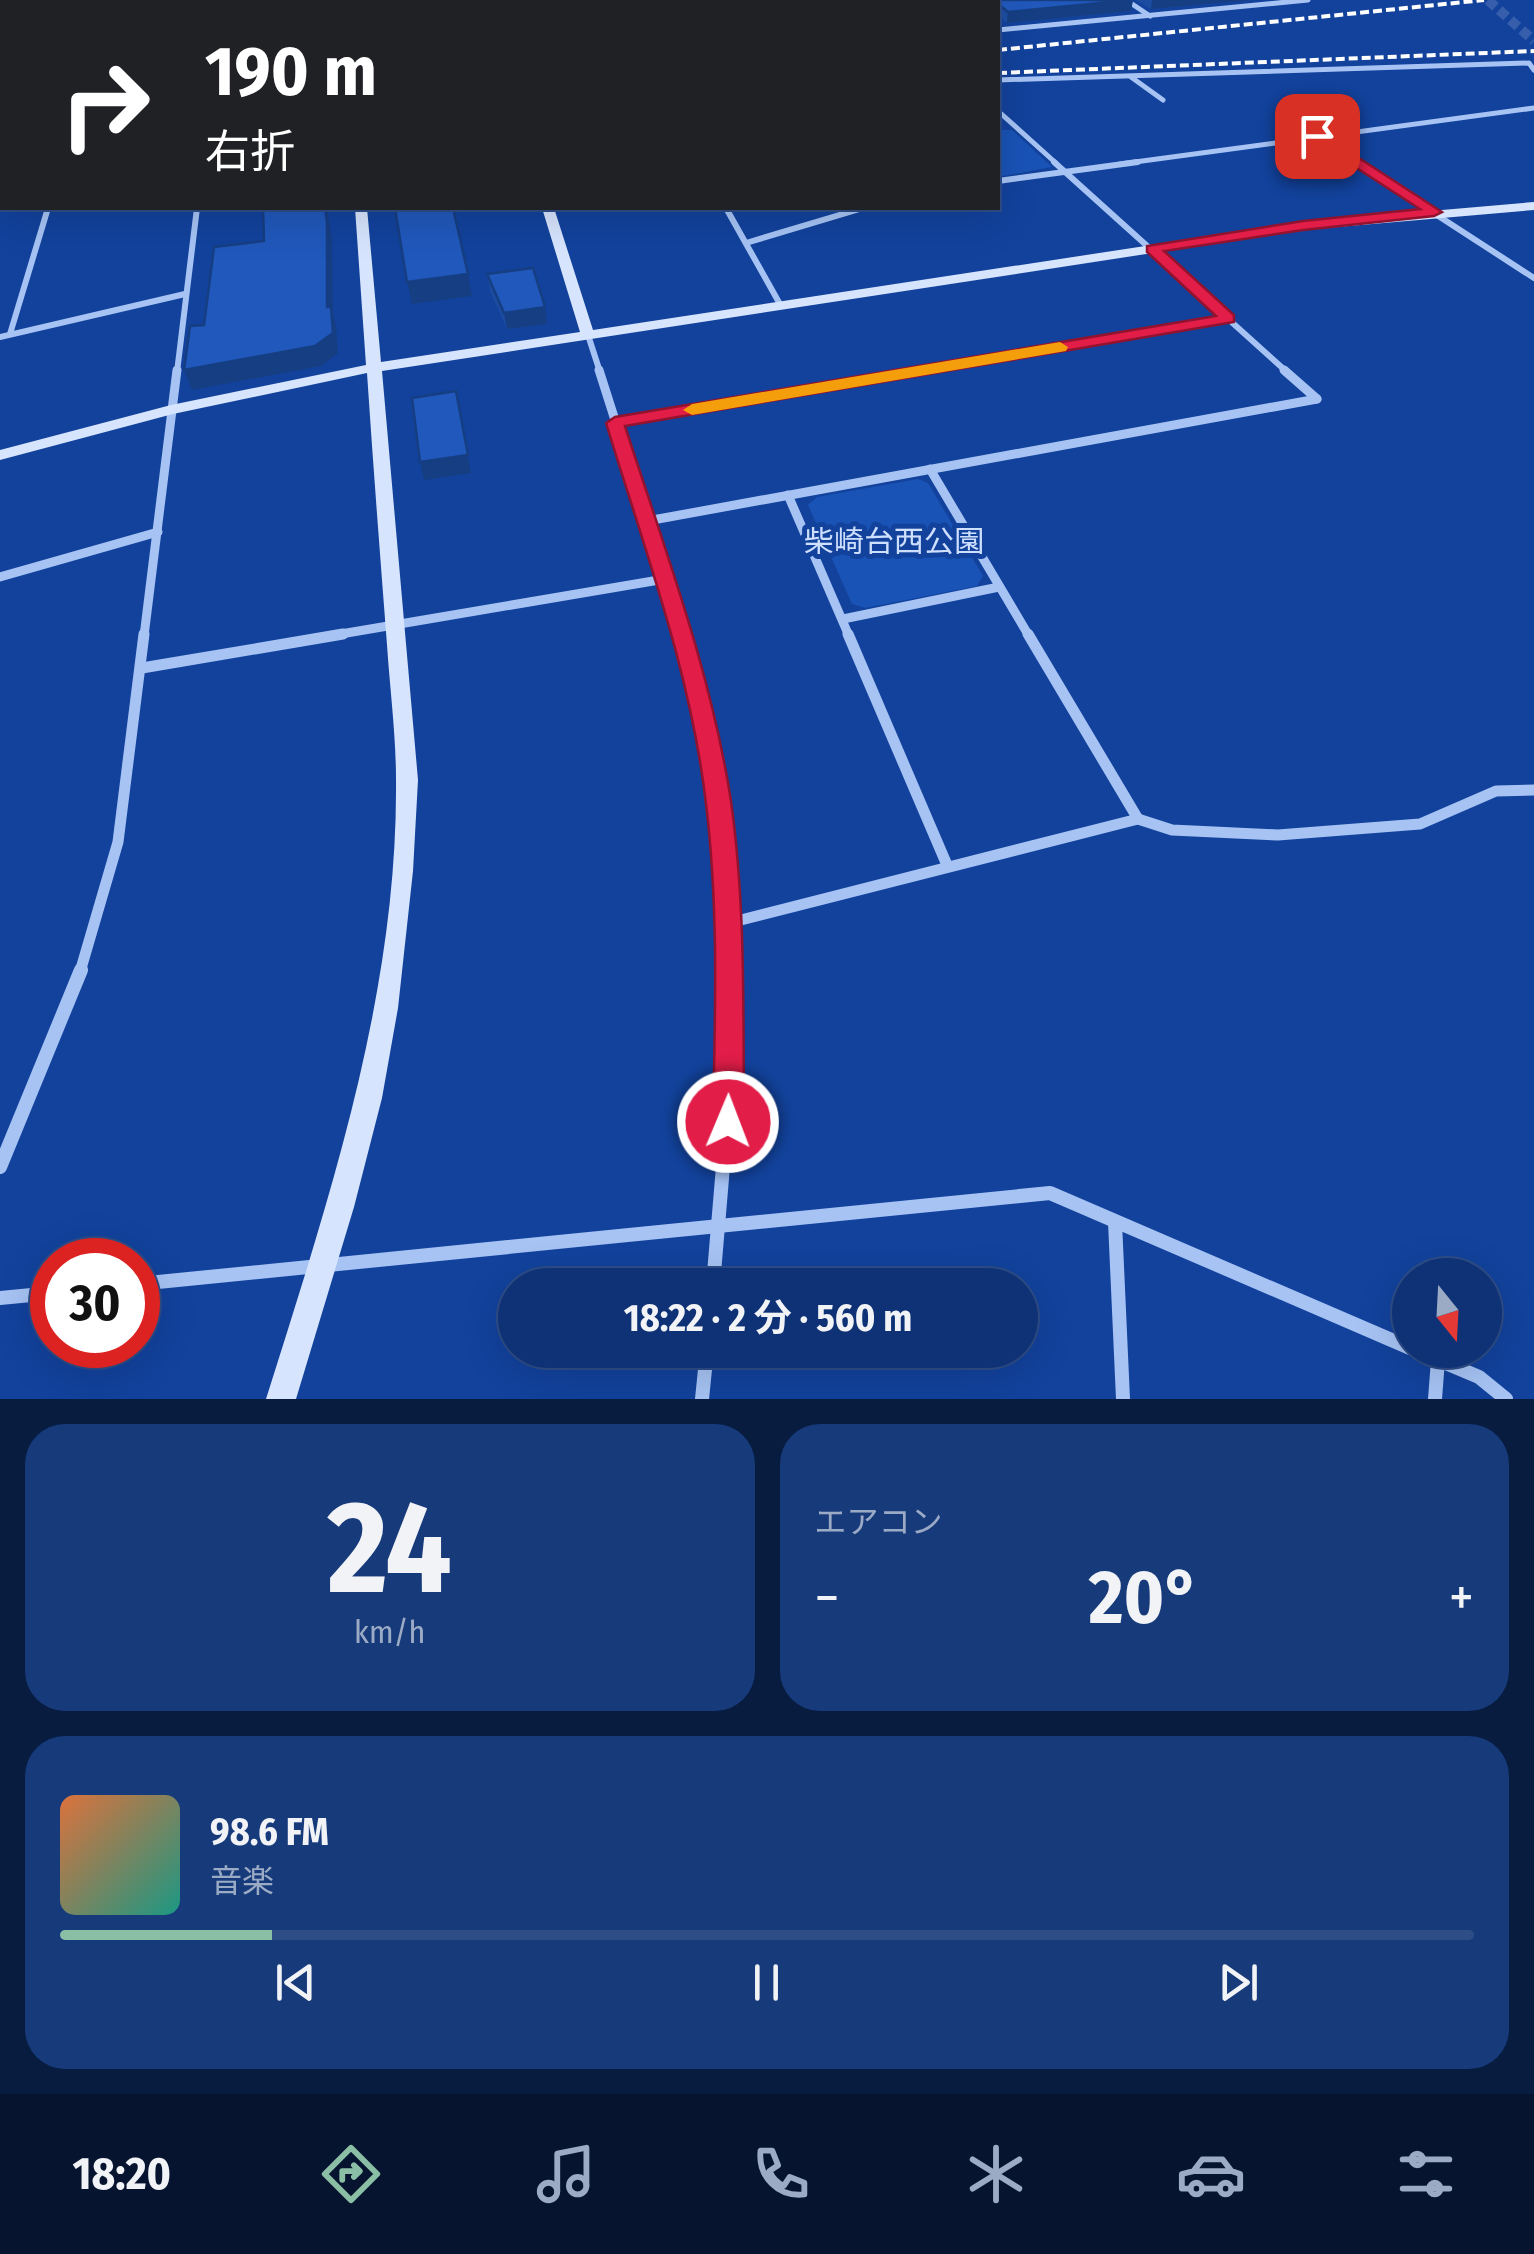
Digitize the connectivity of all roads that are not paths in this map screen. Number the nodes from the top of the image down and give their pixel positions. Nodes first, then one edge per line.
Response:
1 (1126, 0) edge
2 (1308, 0) edge
3 (1150, 16) junction
4 (1000, 30) edge
5 (1534, 70) edge
6 (1129, 76) junction
7 (1000, 80) edge
8 (1163, 100) dead end
9 (1534, 108) edge
10 (1000, 112) edge
11 (1012, 124) junction
12 (1000, 126) edge
13 (1317, 136) junction
14 (1065, 172) junction
15 (1000, 181) edge
16 (1534, 206) edge
17 (47, 210) edge
18 (196, 210) edge
19 (361, 210) edge
20 (549, 210) edge
21 (727, 210) edge
22 (857, 210) edge
23 (1434, 212) junction
24 (746, 243) junction
25 (1152, 249) junction
26 (1534, 278) edge
27 (185, 294) junction
28 (780, 306) junction
29 (1228, 319) junction
30 (10, 334) junction
31 (588, 334) junction
32 (0, 337) edge
33 (376, 367) junction
34 (171, 410) junction
35 (615, 423) junction
36 (0, 455) edge
37 (930, 469) junction
38 (788, 496) junction
39 (647, 521) junction
40 (158, 532) junction
41 (0, 576) edge
42 (665, 579) junction
43 (999, 587) junction
44 (843, 619) junction
45 (397, 624) junction
46 (142, 668) junction
47 (1534, 790) edge
48 (1138, 819) junction
49 (947, 865) junction
50 (730, 923) junction
51 (0, 1168) edge
52 (1114, 1222) junction
53 (719, 1225) junction
54 (322, 1266) junction
55 (715, 1268) edge
56 (160, 1282) edge
57 (30, 1295) edge
58 (0, 1298) edge
59 (1392, 1340) edge
60 (705, 1368) edge
61 (1437, 1368) edge
62 (1457, 1368) edge
63 (281, 1399) edge
64 (702, 1399) edge
65 (1123, 1399) edge
66 (1435, 1399) edge
67 (1506, 1399) edge

1 - 3 street
2 - 3 street
3 - 4 street
5 - 6 street
6 - 7 street
6 - 8 street
9 - 13 street
10 - 11 street
11 - 12 street
11 - 14 street
13 - 14 street
13 - 23 street
14 - 15 street
14 - 25 street
16 - 23 street
17 - 30 street
18 - 27 street
19 - 33 street
20 - 31 street
21 - 24 street
22 - 24 street
23 - 25 street
23 - 26 street
24 - 28 street
25 - 28 street
25 - 29 street
27 - 30 street
27 - 34 street
28 - 31 street
29 - 35 street
29 - 37 street
30 - 32 street
31 - 33 street
31 - 35 street
33 - 34 street
33 - 45 street
34 - 36 street
34 - 40 street
35 - 39 street
37 - 38 street
37 - 43 street
38 - 39 street
38 - 44 street
39 - 42 street
40 - 41 street
40 - 46 street
42 - 45 street
42 - 50 street
43 - 44 street
43 - 48 street
44 - 49 street
45 - 46 street
45 - 54 street
46 - 51 street
47 - 48 street
48 - 49 street
49 - 50 street
50 - 53 street
52 - 53 street
52 - 59 street
52 - 65 street
53 - 54 street
53 - 55 street
54 - 56 street
54 - 63 street
57 - 58 street
60 - 64 street
61 - 66 street
62 - 67 street

